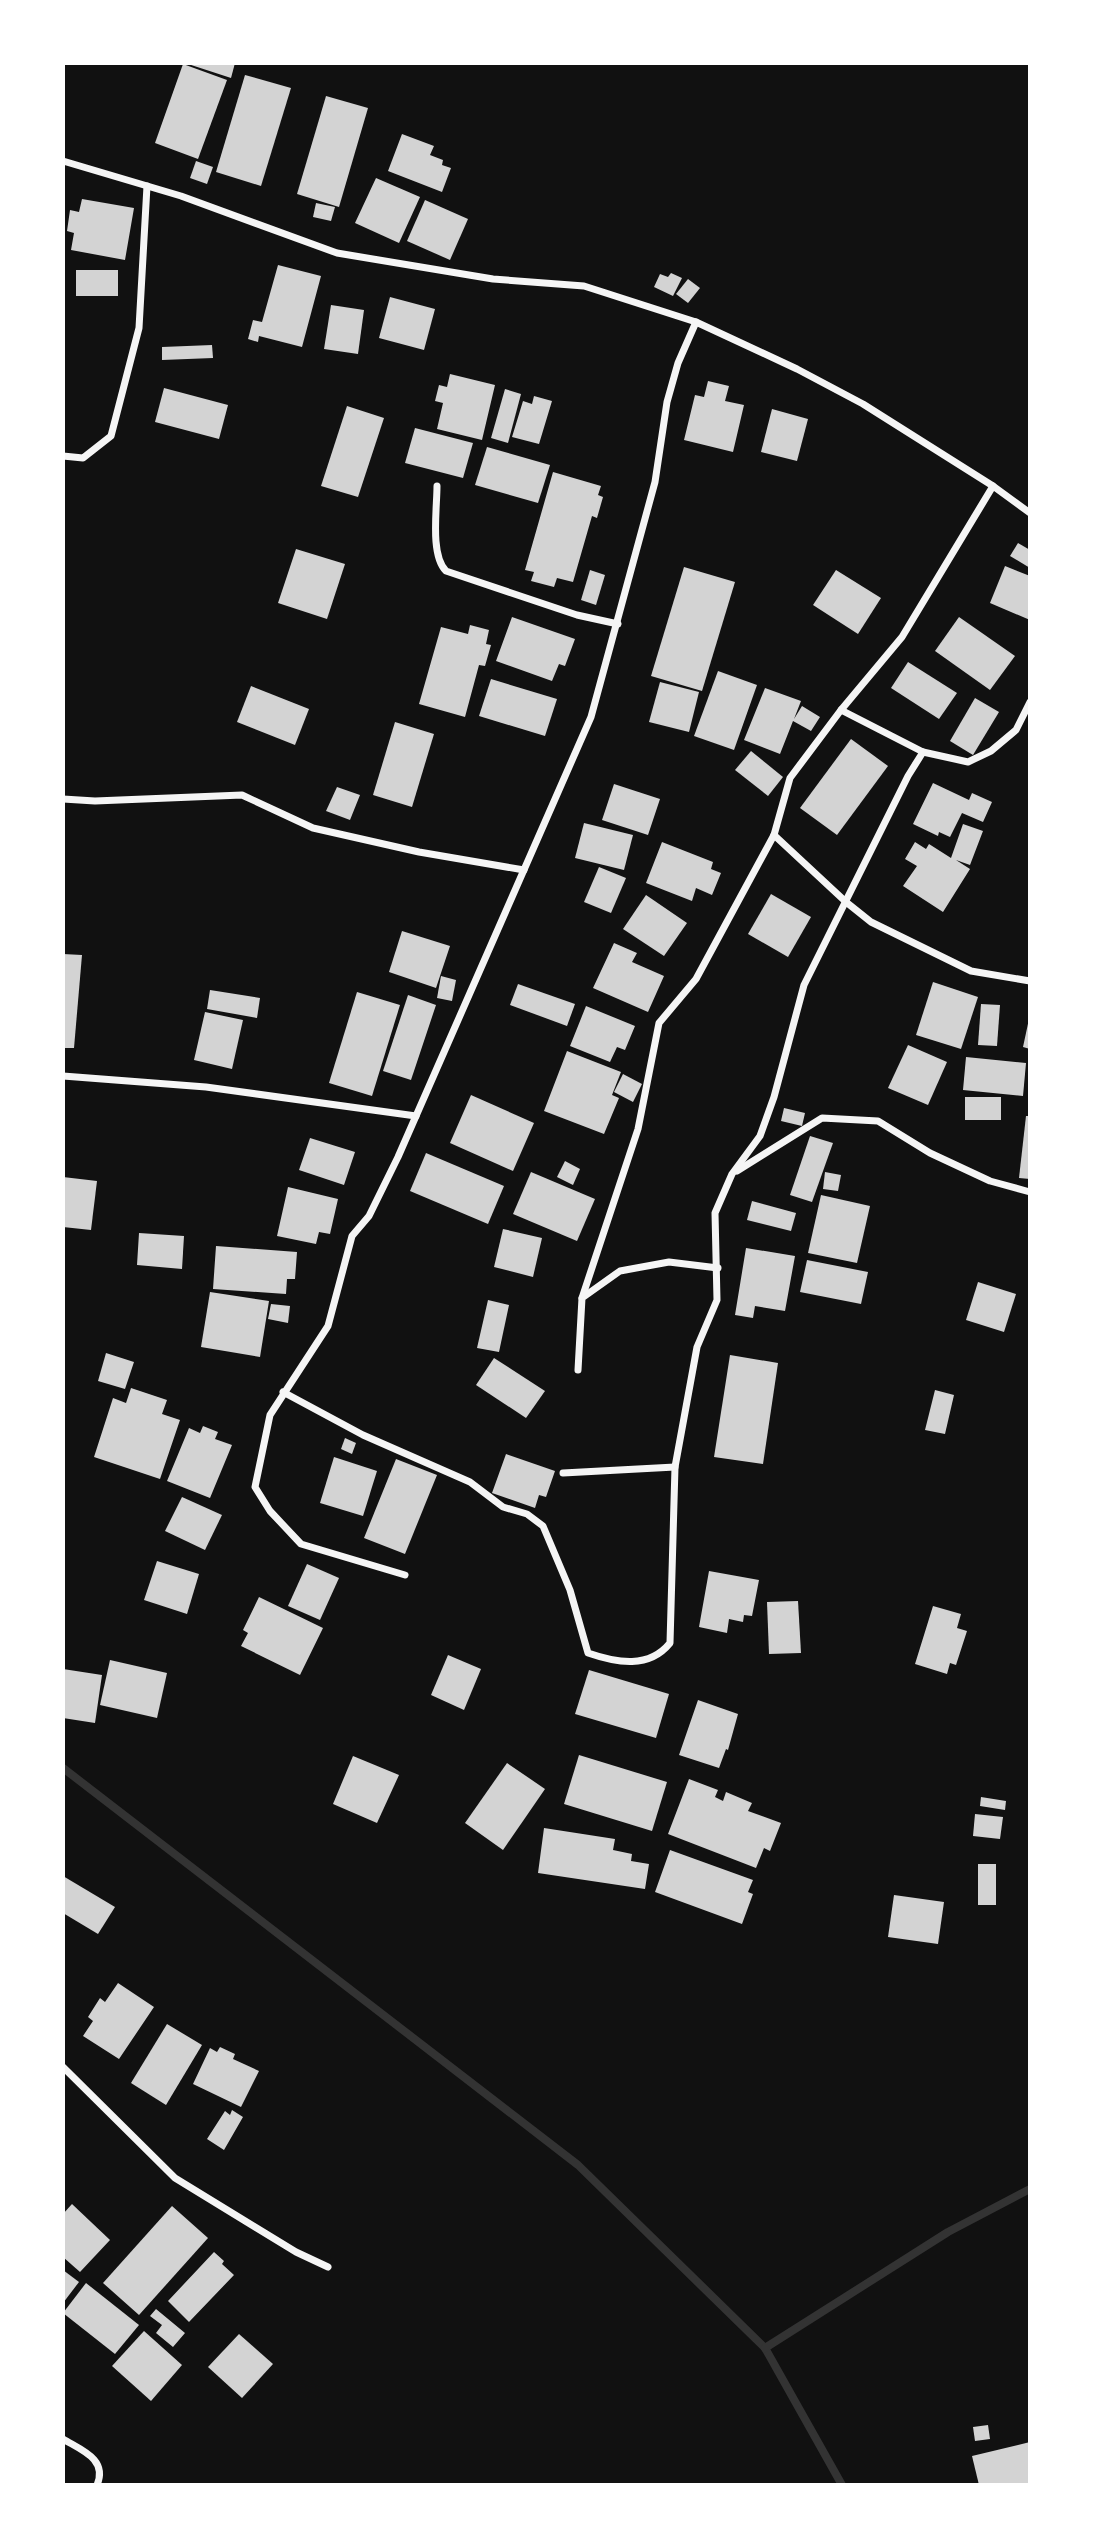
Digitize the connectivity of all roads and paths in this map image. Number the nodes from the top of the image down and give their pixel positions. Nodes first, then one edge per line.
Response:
1 (63, 161) edge
2 (147, 186) junction
3 (696, 322) junction
4 (63, 456) edge
5 (437, 486) dead end
6 (993, 486) junction
7 (1030, 513) edge
8 (618, 624) junction
9 (1030, 702) edge
10 (841, 710) junction
11 (923, 752) junction
12 (63, 799) edge
13 (774, 835) junction
14 (524, 870) junction
15 (846, 902) junction
16 (1030, 981) edge
17 (63, 1076) edge
18 (416, 1116) junction
19 (732, 1174) junction
20 (1030, 1192) edge
21 (718, 1268) junction
22 (582, 1298) junction
23 (578, 1370) dead end
24 (283, 1392) junction
25 (675, 1466) junction
26 (563, 1473) dead end
27 (405, 1575) dead end
28 (63, 2067) edge
29 (328, 2267) dead end
30 (63, 2440) edge
31 (97, 2485) edge

1 - 2 street
2 - 3 street
2 - 4 street
3 - 6 street
3 - 8 street
5 - 8 street
6 - 7 street
6 - 10 street
8 - 14 street
9 - 11 street
10 - 11 street
10 - 13 street
11 - 15 street
12 - 14 street
13 - 15 street
13 - 22 street
14 - 18 street
15 - 16 street
15 - 19 street
17 - 18 street
18 - 24 street
19 - 20 street
19 - 21 street
21 - 22 street
21 - 25 street
22 - 23 street
24 - 25 street
24 - 27 street
25 - 26 street
28 - 29 street
30 - 31 street

